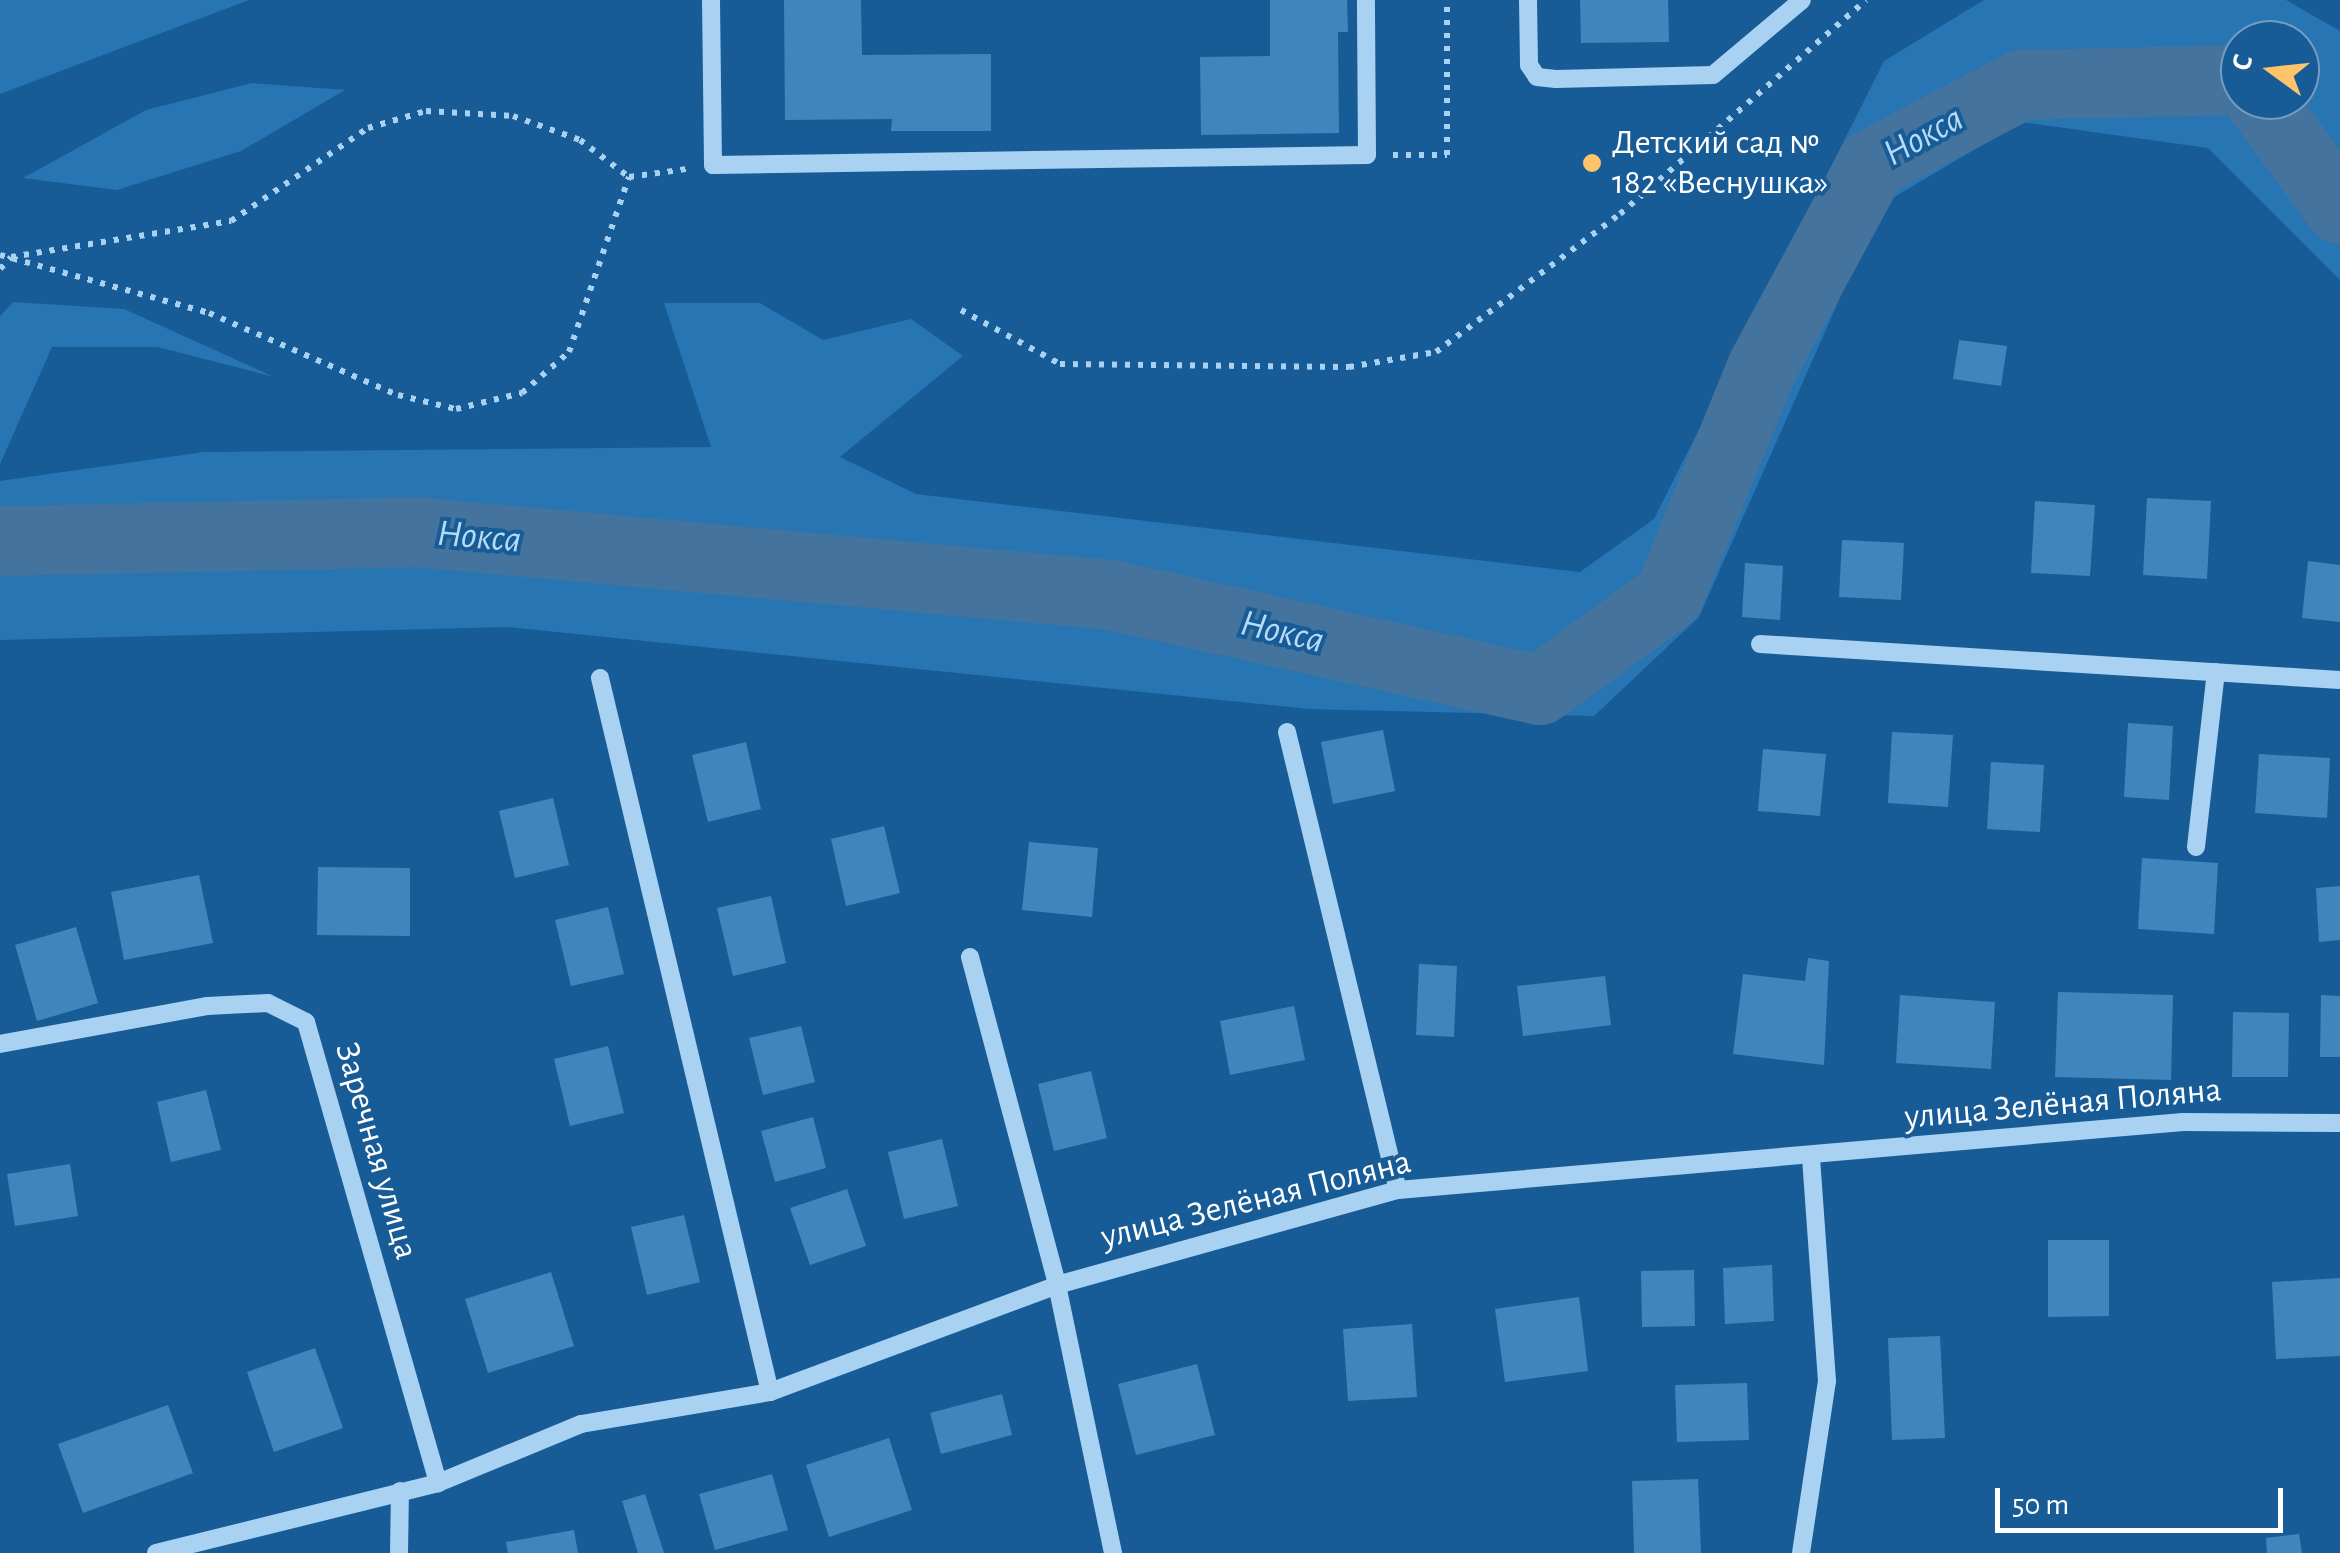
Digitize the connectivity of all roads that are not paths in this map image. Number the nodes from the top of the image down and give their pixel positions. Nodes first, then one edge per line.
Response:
1 (711, 0) edge
2 (1366, 0) edge
3 (1528, 0) edge
4 (1802, 0) edge
5 (1760, 644) dead end
6 (2216, 672) junction
7 (600, 678) dead end
8 (2340, 680) edge
9 (1288, 732) dead end
10 (2196, 847) dead end
11 (970, 957) dead end
12 (0, 1044) edge
13 (2340, 1123) edge
14 (1811, 1159) junction
15 (1398, 1190) junction
16 (1056, 1285) junction
17 (770, 1392) junction
18 (438, 1482) junction
19 (400, 1491) junction
20 (156, 1553) edge
21 (400, 1553) edge
22 (1113, 1553) edge
23 (1800, 1553) edge

1 - 2 street
3 - 4 street
5 - 6 street
6 - 8 street
6 - 10 street
7 - 17 street
9 - 15 street
11 - 16 street
12 - 18 street, Заречная улица
13 - 14 street, улица Зелёная Поляна
14 - 15 street, улица Зелёная Поляна
14 - 23 street
15 - 16 street, улица Зелёная Поляна
16 - 17 street, улица Зелёная Поляна
16 - 22 street
17 - 18 street, улица Зелёная Поляна
18 - 19 street, улица Зелёная Поляна
19 - 20 street, улица Зелёная Поляна
19 - 21 street

